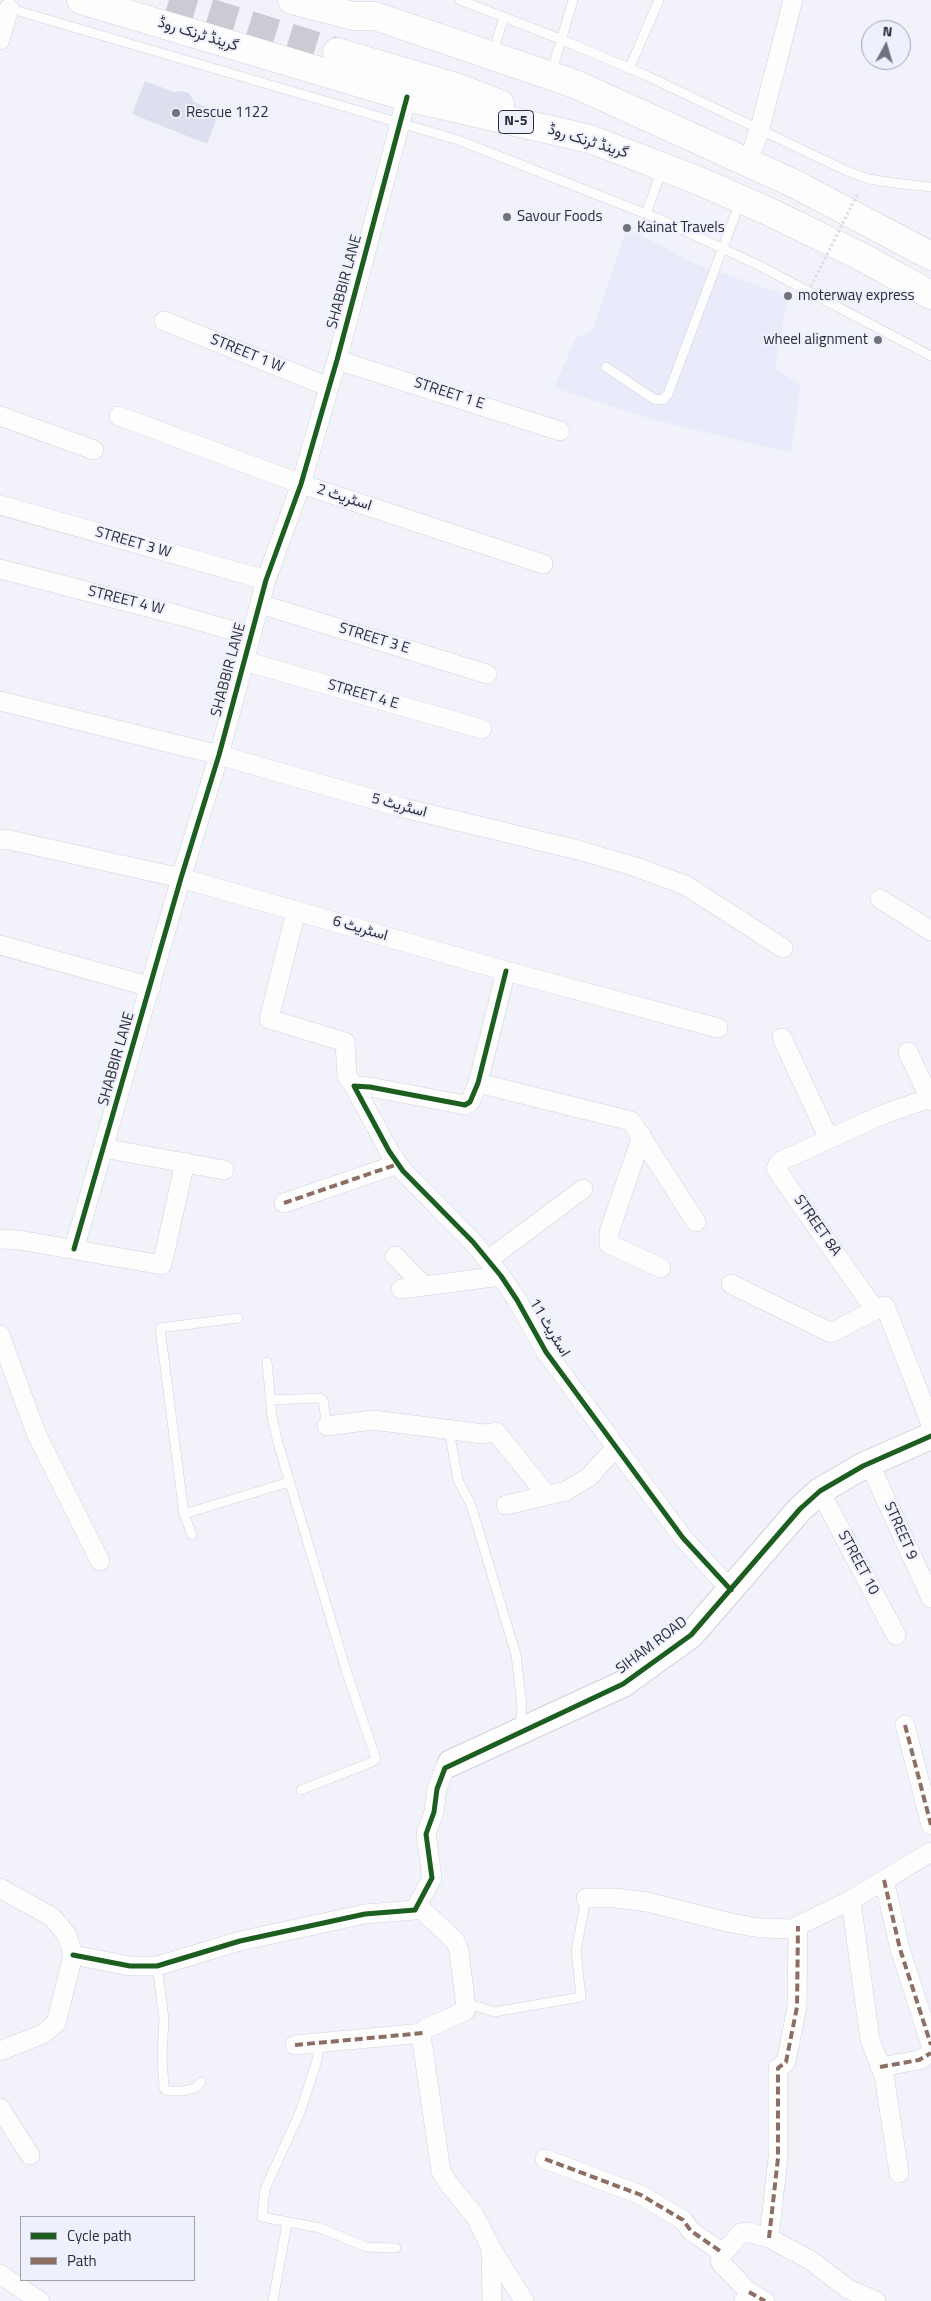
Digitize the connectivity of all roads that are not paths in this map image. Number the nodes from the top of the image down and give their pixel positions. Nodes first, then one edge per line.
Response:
1 (81, 0) edge
2 (292, 0) edge
3 (460, 0) edge
4 (573, 0) edge
5 (660, 0) edge
6 (793, 0) edge
7 (5, 7) edge
8 (368, 8) edge
9 (504, 17) junction
10 (560, 39) junction
11 (0, 40) edge
12 (337, 52) tunnel mouth
13 (492, 55) junction
14 (628, 68) junction
15 (550, 76) junction
16 (403, 110) junction
17 (760, 128) junction
18 (590, 139) junction
19 (748, 162) junction
20 (663, 166) junction
21 (931, 187) edge
22 (741, 199) junction
23 (646, 214) junction
24 (722, 249) junction
25 (931, 256) edge
26 (931, 295) edge
27 (164, 321) dead end
28 (931, 356) edge
29 (338, 360) junction
30 (606, 367) dead end
31 (329, 387) junction
32 (0, 416) edge
33 (119, 416) dead end
34 (560, 431) dead end
35 (94, 450) dead end
36 (300, 484) junction
37 (0, 505) edge
38 (543, 564) dead end
39 (0, 569) edge
40 (266, 580) junction
41 (260, 604) junction
42 (252, 636) junction
43 (244, 661) junction
44 (487, 674) dead end
45 (0, 701) edge
46 (482, 730) dead end
47 (219, 755) junction
48 (0, 840) edge
49 (181, 878) junction
50 (880, 899) dead end
51 (296, 911) junction
52 (931, 931) edge
53 (0, 945) edge
54 (783, 948) dead end
55 (506, 971) junction
56 (151, 988) junction
57 (718, 1028) dead end
58 (782, 1038) dead end
59 (908, 1052) dead end
60 (478, 1083) junction
61 (358, 1086) junction
62 (930, 1100) edge
63 (642, 1136) junction
64 (829, 1139) junction
65 (104, 1148) junction
66 (186, 1162) junction
67 (398, 1164) junction
68 (224, 1170) dead end
69 (583, 1189) dead end
70 (284, 1203) dead end
71 (696, 1222) dead end
72 (0, 1239) edge
73 (74, 1249) junction
74 (395, 1256) dead end
75 (488, 1260) junction
76 (661, 1268) dead end
77 (501, 1276) junction
78 (731, 1284) dead end
79 (424, 1286) junction
80 (401, 1289) dead end
81 (875, 1310) junction
82 (238, 1318) dead end
83 (0, 1335) edge
84 (267, 1362) dead end
85 (270, 1400) junction
86 (931, 1424) edge
87 (327, 1426) joint
88 (449, 1430) junction
89 (931, 1436) edge
90 (616, 1447) junction
91 (869, 1463) junction
92 (289, 1482) junction
93 (820, 1491) junction
94 (546, 1494) junction
95 (506, 1505) dead end
96 (184, 1514) junction
97 (192, 1535) dead end
98 (100, 1561) dead end
99 (731, 1590) junction
100 (931, 1598) edge
101 (896, 1635) dead end
102 (905, 1725) dead end
103 (520, 1732) junction
104 (451, 1763) joint
105 (301, 1790) dead end
106 (931, 1826) edge
107 (931, 1852) edge
108 (884, 1880) junction
109 (0, 1888) edge
110 (586, 1898) joint
111 (851, 1900) junction
112 (418, 1906) junction
113 (798, 1926) junction
114 (72, 1955) junction
115 (157, 1966) junction
116 (466, 2007) junction
117 (423, 2033) junction
118 (930, 2037) edge
119 (320, 2042) junction
120 (295, 2045) dead end
121 (0, 2051) edge
122 (931, 2053) edge
123 (880, 2067) junction
124 (202, 2082) dead end
125 (0, 2108) edge
126 (5, 2129) edge
127 (30, 2154) dead end
128 (545, 2159) dead end
129 (899, 2173) dead end
130 (287, 2222) junction
131 (769, 2238) junction
132 (396, 2248) dead end
133 (491, 2248) junction
134 (722, 2253) junction
135 (0, 2274) edge
136 (753, 2298) edge
137 (40, 2301) edge
138 (273, 2301) edge
139 (492, 2301) edge
140 (524, 2301) edge
141 (876, 2301) edge

1 - 16 highway, گرینڈ ٹرنک روڈ / N-5
2 - 8 highway
3 - 9 lane
4 - 10 lane
5 - 14 lane
6 - 17 street
7 - 11 street
7 - 16 lane
8 - 13 highway
9 - 10 lane
9 - 13 lane
10 - 14 lane
10 - 15 lane
12 - 18 highway
13 - 15 highway
14 - 17 lane
15 - 19 highway
16 - 18 highway, گرینڈ ٹرنک روڈ / N-5
16 - 23 lane
16 - 29 street, SHABBIR LANE
17 - 19 street
17 - 21 lane
18 - 20 highway, گرینڈ ٹرنک روڈ / N-5
19 - 25 highway
20 - 22 highway, گرینڈ ٹرنک روڈ / N-5
20 - 23 lane
22 - 24 lane
22 - 26 highway, گرینڈ ٹرنک روڈ / N-5
23 - 24 lane
24 - 28 lane
24 - 30 lane
27 - 31 street, STREET 1 W
29 - 31 street, SHABBIR LANE
29 - 34 street, STREET 1 E
31 - 36 street, SHABBIR LANE
32 - 35 street
33 - 36 street, اسٹریٹ 2
36 - 38 street, اسٹریٹ 2
36 - 40 street, SHABBIR LANE
37 - 40 street, STREET 3 W
39 - 42 street, STREET 4 W
40 - 41 street, SHABBIR LANE
41 - 42 street, SHABBIR LANE
41 - 44 street, STREET 3 E
42 - 43 street, SHABBIR LANE
43 - 46 street, STREET 4 E
43 - 47 street, SHABBIR LANE
45 - 47 street, اسٹریٹ 5
47 - 49 street, SHABBIR LANE
47 - 54 street, اسٹریٹ 5
48 - 49 street, اسٹریٹ 6
49 - 51 street, اسٹریٹ 6
49 - 56 street, SHABBIR LANE
50 - 52 street
51 - 55 street, اسٹریٹ 6
51 - 61 street, اسٹریٹ 11
53 - 56 street
55 - 57 street, اسٹریٹ 6
55 - 60 street
56 - 65 street, SHABBIR LANE
58 - 64 street
59 - 62 street
60 - 61 street
60 - 63 street
61 - 67 street, اسٹریٹ 11
62 - 64 street, STREET 8A
63 - 71 street
63 - 76 street
64 - 81 street, STREET 8A
65 - 66 street
65 - 73 street, SHABBIR LANE
66 - 68 street
66 - 73 street
67 - 70 street
67 - 75 street, اسٹریٹ 11
69 - 75 street
72 - 73 street
74 - 79 street
75 - 77 street, اسٹریٹ 11
77 - 79 street
77 - 90 street, اسٹریٹ 11
78 - 81 street
79 - 80 street
81 - 86 street, STREET 8A
82 - 96 lane
83 - 98 street
84 - 85 lane
85 - 87 lane
85 - 92 lane
87 - 88 street
88 - 94 street
88 - 103 lane
89 - 91 street, SIHAM ROAD
90 - 94 street
90 - 99 street, اسٹریٹ 11
91 - 93 street, SIHAM ROAD
91 - 100 street, STREET 9
92 - 96 lane
92 - 105 lane
93 - 99 street, SIHAM ROAD
93 - 101 street, STREET 10
94 - 95 street
96 - 97 lane
99 - 103 street, SIHAM ROAD
102 - 106 street
103 - 104 street, SIHAM ROAD
104 - 112 street
107 - 108 street
108 - 111 street
108 - 118 street
109 - 114 street
110 - 113 street
110 - 116 lane
111 - 113 street
111 - 123 street
112 - 115 street
112 - 116 street
113 - 131 street
114 - 115 street
114 - 121 street
115 - 124 lane
116 - 117 street
117 - 119 street
117 - 133 street
119 - 120 street
119 - 130 lane
122 - 123 street
123 - 129 street
125 - 126 street
126 - 127 street
128 - 134 street
130 - 132 lane
130 - 138 lane
131 - 134 street
131 - 141 street
133 - 139 street
133 - 140 street
134 - 136 street
135 - 137 street

